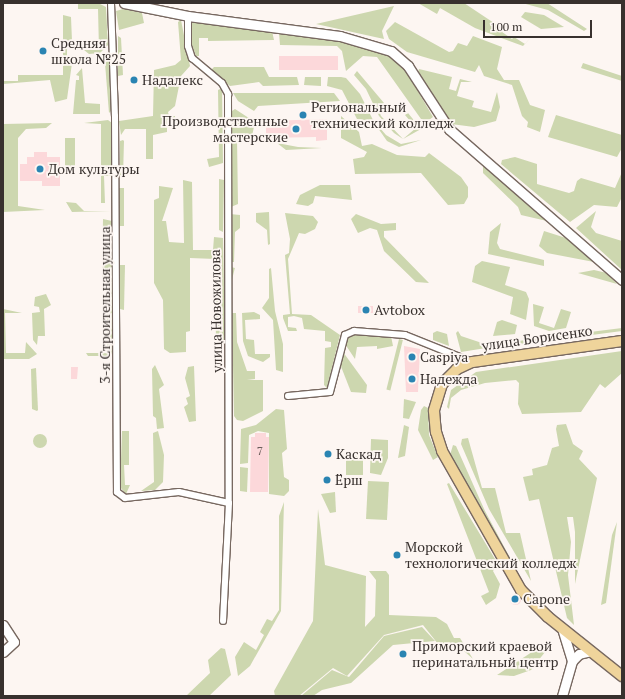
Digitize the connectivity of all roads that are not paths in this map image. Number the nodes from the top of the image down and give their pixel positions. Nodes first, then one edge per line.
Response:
1 (111, 3) edge
2 (124, 3) edge
3 (188, 16) junction
4 (622, 280) edge
5 (622, 341) edge
6 (472, 362) junction
7 (288, 396) dead end
8 (229, 503) junction
9 (223, 621) dead end
10 (3, 625) edge
11 (562, 629) junction
12 (591, 651) junction
13 (3, 652) edge
14 (572, 661) junction
15 (622, 676) edge
16 (562, 696) edge

1 - 8 street, 3-я Строительная улица
2 - 3 main road
3 - 4 main road
3 - 8 street, улица Новожилова
5 - 6 main road, улица Борисенко
6 - 7 street
6 - 11 main road, улица Борисенко
8 - 9 street, улица Новожилова
10 - 13 main road
11 - 12 main road, улица Борисенко
11 - 14 main road
12 - 14 main road
12 - 15 main road, улица Борисенко
14 - 16 main road

